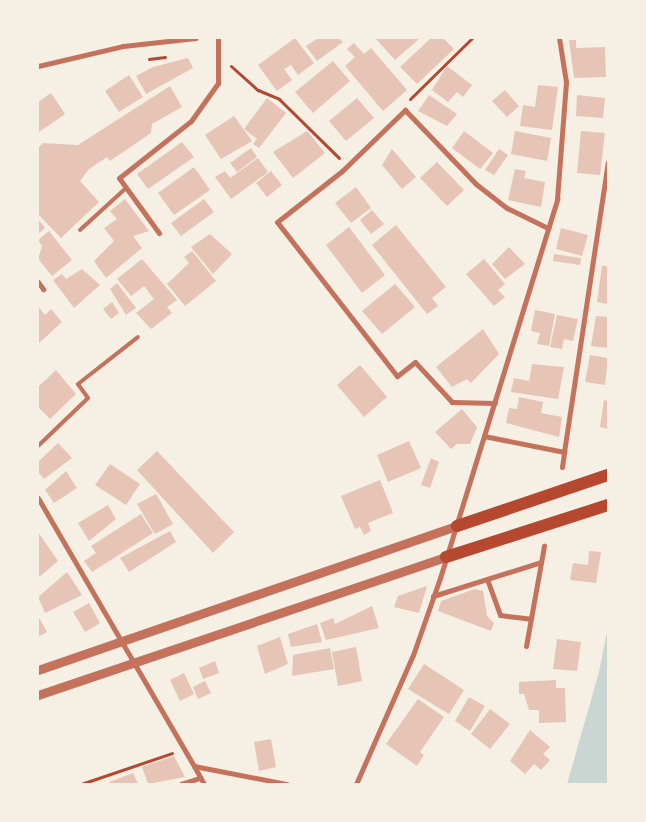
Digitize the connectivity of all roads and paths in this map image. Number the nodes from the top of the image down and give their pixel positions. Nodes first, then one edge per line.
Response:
1 (196, 38) edge
2 (218, 38) edge
3 (472, 38) edge
4 (559, 38) edge
5 (221, 57) junction
6 (38, 66) edge
7 (405, 110) junction
8 (608, 162) edge
9 (345, 164) junction
10 (126, 188) junction
11 (548, 228) junction
12 (80, 230) dead end
13 (159, 233) dead end
14 (38, 282) edge
15 (43, 288) dead end
16 (138, 337) dead end
17 (495, 403) junction
18 (484, 436) junction
19 (38, 446) edge
20 (564, 452) junction
21 (562, 467) dead end
22 (608, 475) edge
23 (38, 498) edge
24 (608, 505) edge
25 (457, 526) junction
26 (544, 546) dead end
27 (446, 557) junction
28 (541, 562) junction
29 (487, 579) junction
30 (433, 596) junction
31 (531, 619) junction
32 (120, 642) junction
33 (526, 646) dead end
34 (132, 663) junction
35 (38, 670) edge
36 (38, 695) edge
37 (183, 749) junction
38 (194, 766) junction
39 (200, 778) junction
40 (81, 784) edge
41 (181, 784) edge
42 (204, 784) edge
43 (287, 784) edge
44 (356, 784) edge

1 - 6 street
2 - 5 street
3 - 7 path
4 - 11 street
5 - 9 path
5 - 10 street
7 - 9 street
7 - 11 street
8 - 20 street
9 - 17 street
10 - 12 lane
10 - 13 street
11 - 17 street
14 - 15 street
16 - 19 lane
17 - 18 street
18 - 20 street
18 - 25 street
20 - 21 street
22 - 25 main road
23 - 32 street
24 - 27 main road
25 - 27 street
25 - 32 street
26 - 28 street
27 - 30 street
27 - 34 street
28 - 29 street
28 - 31 street
29 - 30 street
29 - 31 street
30 - 44 street
31 - 33 street
32 - 34 street
32 - 35 street
34 - 36 street
34 - 37 street
37 - 38 street
37 - 40 path
38 - 39 street
38 - 43 street
39 - 41 street
39 - 42 street

